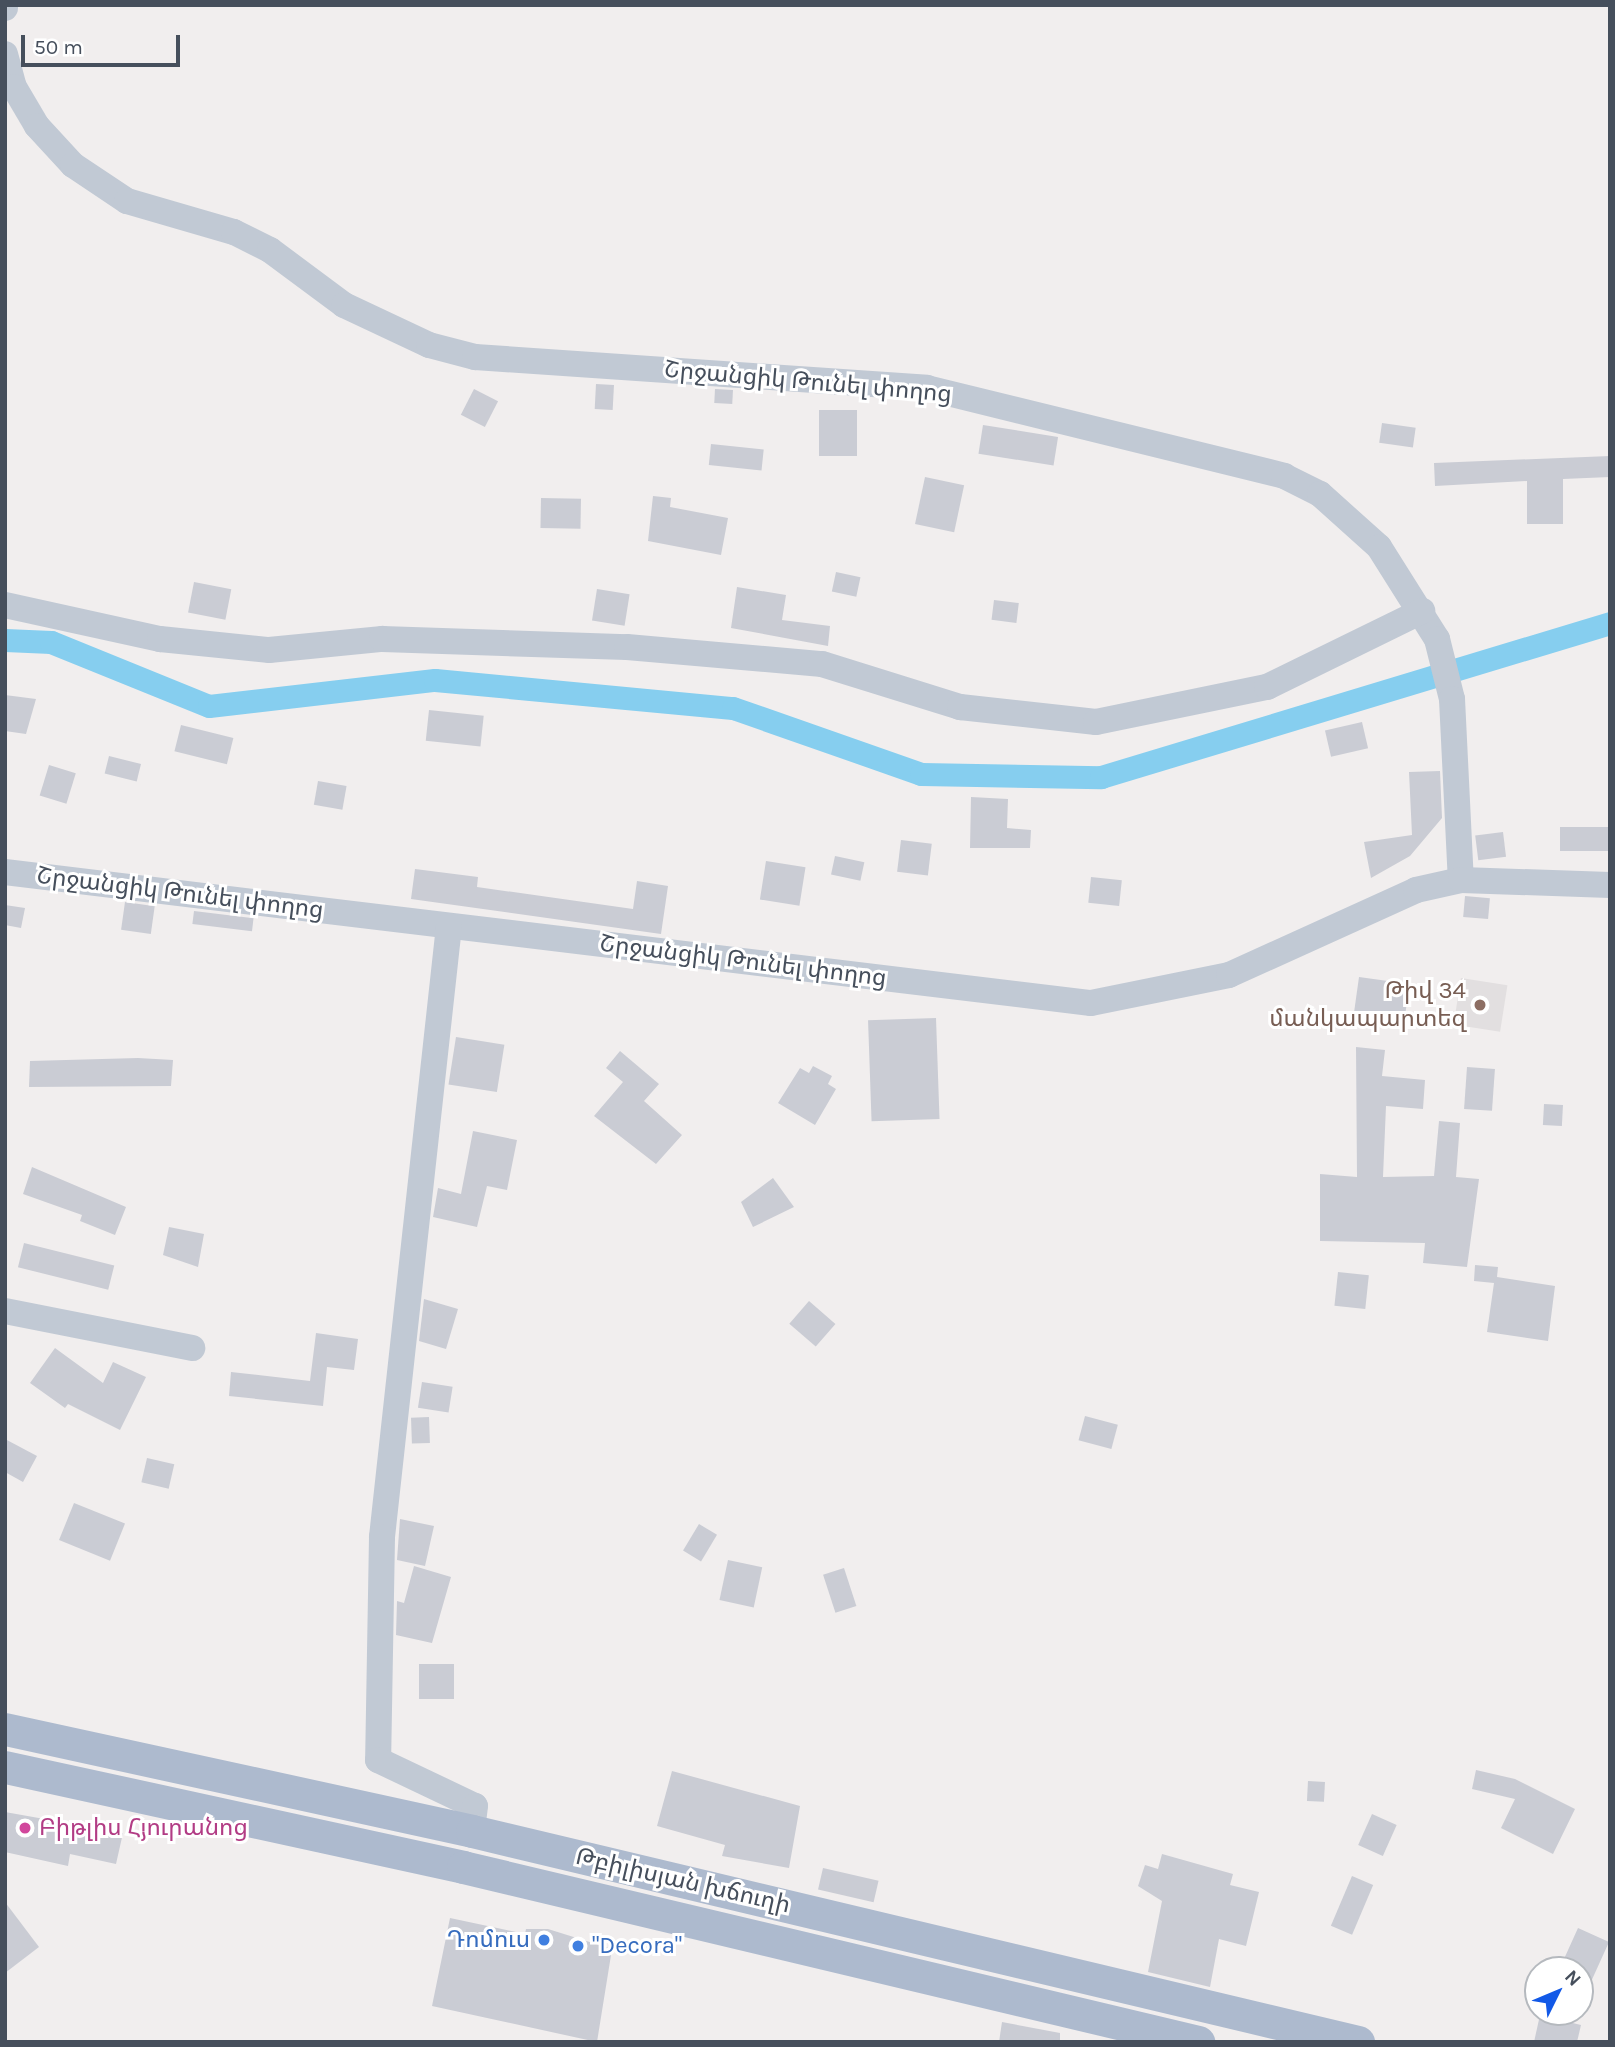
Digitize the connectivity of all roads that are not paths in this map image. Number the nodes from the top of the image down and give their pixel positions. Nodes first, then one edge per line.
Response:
1 (5, 54) edge
2 (5, 605) edge
3 (1422, 611) junction
4 (5, 872) edge
5 (1461, 880) junction
6 (1610, 885) edge
7 (449, 926) junction
8 (5, 1311) edge
9 (192, 1348) dead end
10 (5, 1729) edge
11 (5, 1767) edge
12 (472, 1831) junction
13 (1198, 2042) edge
14 (1358, 2042) edge

1 - 3 street, Շրջանցիկ Թունել փողոց
2 - 3 street
3 - 5 street, Շրջանցիկ Թունել փողոց
4 - 7 street, Շրջանցիկ Թունել փողոց
5 - 6 street, Շրջանցիկ Թունել փողոց
5 - 7 street, Շրջանցիկ Թունել փողոց
7 - 12 street
8 - 9 street
10 - 12 main road, Թբիլիսյան խճուղի
11 - 13 main road, Թբիլիսյան խճուղի
12 - 14 main road, Թբիլիսյան խճուղի

